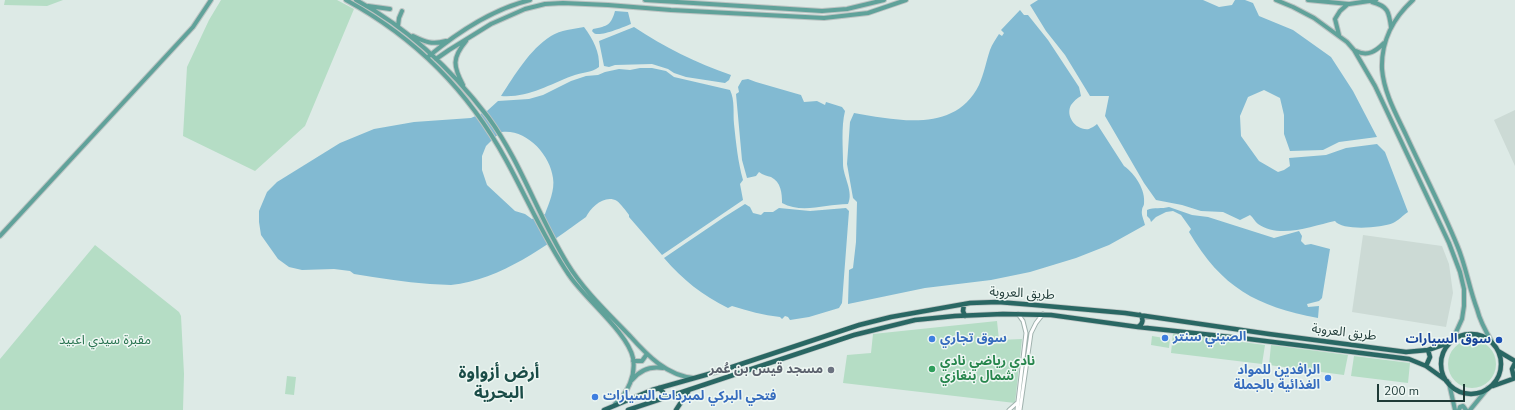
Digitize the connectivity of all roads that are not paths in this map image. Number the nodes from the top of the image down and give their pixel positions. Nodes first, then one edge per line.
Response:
1 (210, 0) edge
2 (346, 0) edge
3 (356, 0) edge
4 (530, 0) edge
5 (645, 0) edge
6 (884, 0) edge
7 (906, 0) edge
8 (1276, 0) edge
9 (1308, 0) edge
10 (1376, 0) edge
11 (1414, 0) edge
12 (1371, 1) junction
13 (1349, 4) junction
14 (367, 6) junction
15 (390, 8) dead end
16 (402, 11) dead end
17 (398, 26) junction
18 (1390, 28) junction
19 (407, 34) junction
20 (1340, 36) junction
21 (469, 37) junction
22 (448, 41) junction
23 (1384, 43) junction
24 (1354, 50) junction
25 (430, 56) junction
26 (435, 60) junction
27 (466, 91) junction
28 (1, 234) edge
29 (555, 248) junction
30 (964, 304) junction
31 (1018, 314) junction
32 (1043, 314) junction
33 (1140, 315) junction
34 (965, 316) junction
35 (1138, 327) junction
36 (1452, 342) junction
37 (1492, 342) junction
38 (1428, 350) junction
39 (1498, 351) junction
40 (647, 354) junction
41 (633, 362) junction
42 (1515, 362) edge
43 (1426, 366) junction
44 (666, 369) junction
45 (696, 378) junction
46 (1515, 378) edge
47 (631, 381) junction
48 (1448, 382) junction
49 (1490, 387) junction
50 (659, 388) junction
51 (689, 390) junction
52 (663, 398) junction
53 (1018, 402) junction
54 (612, 407) junction
55 (604, 410) edge
56 (628, 410) edge
57 (674, 410) edge
58 (1009, 410) edge
59 (1018, 410) edge
60 (1455, 410) edge
61 (1459, 410) edge
62 (1466, 410) edge
63 (1470, 410) edge

1 - 28 main road
2 - 25 main road
3 - 14 main road
4 - 22 main road
5 - 6 main road
7 - 21 main road
8 - 20 main road
9 - 13 main road
10 - 12 main road
11 - 18 main road
12 - 13 main road
12 - 18 main road
13 - 20 main road
14 - 15 main road
14 - 17 main road
16 - 17 main road
17 - 19 main road
18 - 23 main road
19 - 22 main road
19 - 25 main road
20 - 24 main road
21 - 26 main road
21 - 27 main road
22 - 25 main road
23 - 24 main road
23 - 37 main road
24 - 36 main road
25 - 26 main road
26 - 27 main road
26 - 29 main road
27 - 29 main road
29 - 40 main road
29 - 41 main road
30 - 33 highway, طريق العروبة
30 - 34 highway
30 - 45 highway, طريق العروبة
31 - 32 highway, طريق العروبة
31 - 34 highway, طريق العروبة
31 - 53 street
32 - 35 highway, طريق العروبة
32 - 59 street
33 - 35 highway
33 - 38 highway, طريق العروبة
34 - 51 highway, طريق العروبة
35 - 43 highway, طريق العروبة
36 - 37 highway
36 - 38 highway, طريق العروبة
36 - 48 highway
37 - 39 highway
38 - 43 highway
39 - 42 highway
39 - 49 highway
40 - 41 main road
40 - 44 main road
41 - 47 main road
42 - 46 highway
43 - 48 highway, طريق العروبة
44 - 45 main road
44 - 47 main road
45 - 50 highway, طريق العروبة
46 - 49 highway
47 - 54 main road
48 - 49 highway
48 - 60 main road
49 - 63 main road
50 - 52 highway
50 - 54 highway, طريق العروبة
51 - 52 highway, طريق العروبة
51 - 57 highway
52 - 56 highway, طريق العروبة
53 - 58 street
53 - 59 street
54 - 55 highway, طريق العروبة
61 - 62 main road

